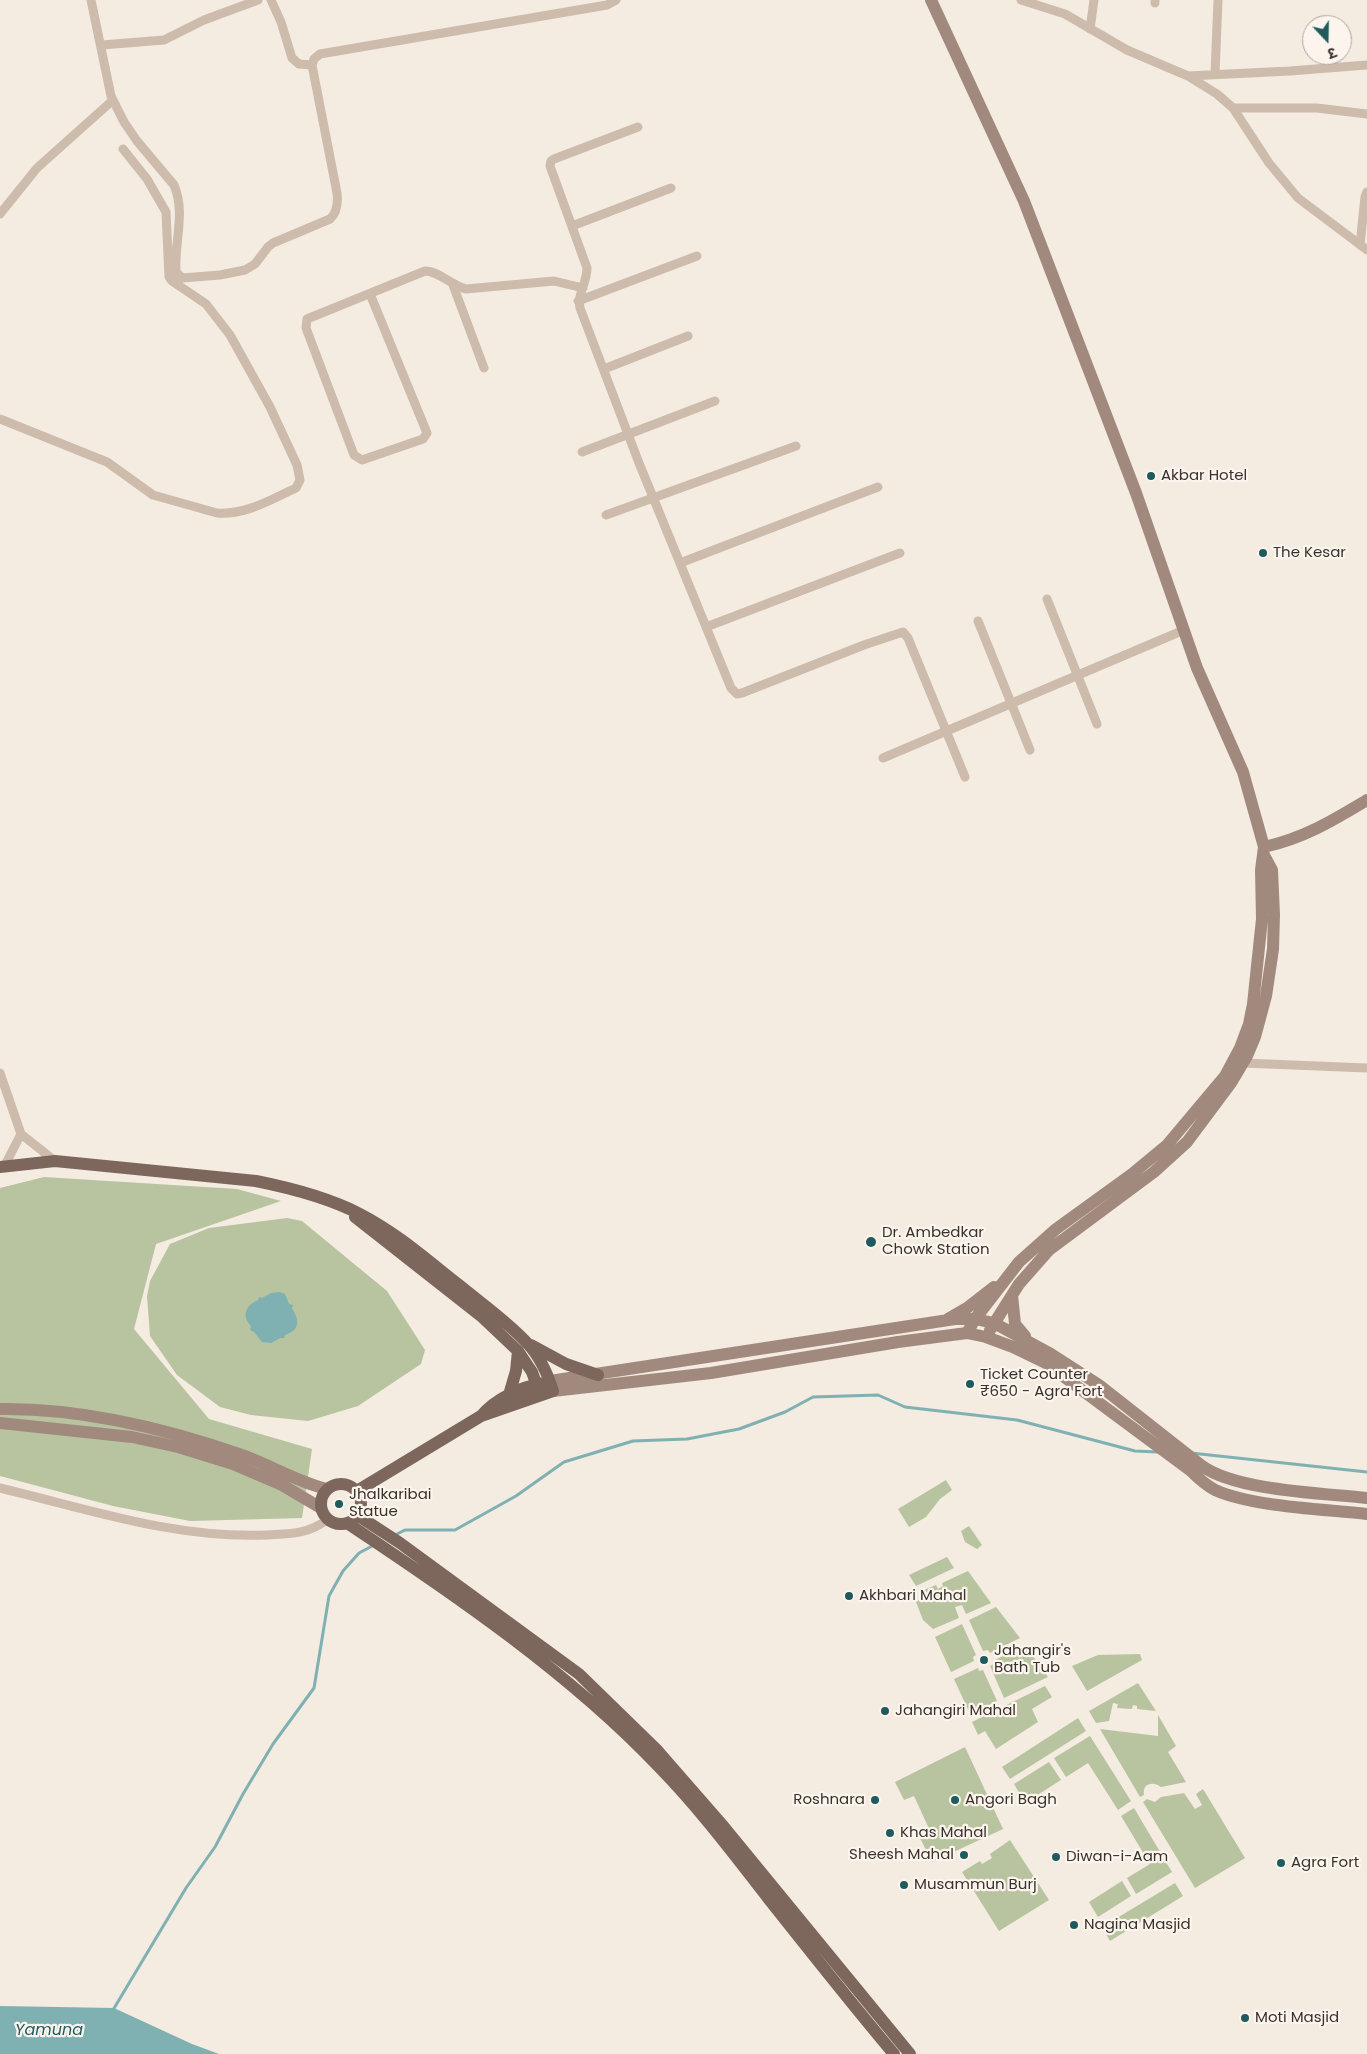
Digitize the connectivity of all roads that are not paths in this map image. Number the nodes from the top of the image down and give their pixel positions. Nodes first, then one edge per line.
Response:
1 (91, 0) edge
2 (258, 0) edge
3 (271, 0) edge
4 (616, 0) edge
5 (931, 0) edge
6 (1021, 0) edge
7 (1094, 0) edge
8 (1218, 0) edge
9 (1042, 3) edge
10 (1090, 29) junction
11 (102, 45) junction
12 (312, 65) junction
13 (1367, 65) edge
14 (1215, 74) junction
15 (1188, 76) junction
16 (113, 100) junction
17 (1233, 108) junction
18 (1367, 114) edge
19 (638, 127) dead end
20 (123, 149) dead end
21 (671, 188) dead end
22 (1367, 192) edge
23 (0, 214) edge
24 (572, 226) junction
25 (1364, 247) edge
26 (697, 256) dead end
27 (453, 285) junction
28 (582, 288) junction
29 (370, 294) junction
30 (578, 301) junction
31 (688, 336) dead end
32 (484, 368) dead end
33 (604, 369) junction
34 (716, 401) dead end
35 (0, 419) edge
36 (629, 435) junction
37 (796, 446) dead end
38 (582, 452) dead end
39 (878, 487) dead end
40 (653, 498) junction
41 (606, 515) dead end
42 (900, 553) dead end
43 (680, 563) junction
44 (1047, 599) dead end
45 (978, 621) dead end
46 (706, 627) junction
47 (1184, 630) junction
48 (1077, 675) junction
49 (1010, 704) junction
50 (1097, 724) dead end
51 (947, 731) junction
52 (1030, 750) dead end
53 (883, 758) dead end
54 (965, 777) dead end
55 (1367, 800) edge
56 (1264, 851) junction
57 (1243, 1063) junction
58 (1367, 1068) edge
59 (0, 1073) edge
60 (21, 1134) junction
61 (55, 1161) junction
62 (3, 1166) edge
63 (1009, 1275) junction
64 (1012, 1295) junction
65 (975, 1319) junction
66 (946, 1320) junction
67 (994, 1324) junction
68 (968, 1333) junction
69 (986, 1337) junction
70 (1028, 1340) junction
71 (523, 1347) junction
72 (598, 1375) junction
73 (545, 1388) junction
74 (509, 1395) junction
75 (1114, 1406) junction
76 (0, 1409) edge
77 (481, 1416) junction
78 (0, 1423) edge
79 (1196, 1469) junction
80 (0, 1488) edge
81 (1278, 1488) junction
82 (327, 1489) junction
83 (357, 1491) junction
84 (1367, 1498) edge
85 (1276, 1504) junction
86 (321, 1508) junction
87 (1367, 1514) edge
88 (328, 1519) junction
89 (352, 1519) junction
90 (894, 2054) edge
91 (910, 2054) edge

1 - 11 street
2 - 11 street
3 - 12 street
4 - 12 street
5 - 47 main road
6 - 9 street
7 - 10 street
8 - 14 street
9 - 10 street
10 - 15 street
11 - 16 street
12 - 16 street
13 - 14 street
14 - 15 street
15 - 17 street
16 - 23 street
17 - 18 street
17 - 25 street
19 - 24 street
20 - 35 street
21 - 24 street
22 - 25 street
24 - 28 street
26 - 30 street
27 - 28 street
27 - 29 street
27 - 32 street
28 - 30 street
29 - 29 street
30 - 33 street
31 - 33 street
33 - 36 street
34 - 36 street
36 - 38 street
36 - 40 street
37 - 40 street
39 - 43 street
40 - 41 street
40 - 43 street
42 - 46 street
43 - 46 street
44 - 48 street
45 - 49 street
46 - 51 street
47 - 48 street
47 - 56 main road
48 - 49 street
48 - 50 street
49 - 51 street
49 - 52 street
51 - 53 street
51 - 54 street
55 - 56 main road
56 - 57 main road
56 - 63 main road
57 - 58 street
57 - 64 main road
59 - 60 street
60 - 61 street
60 - 62 street
61 - 62 main road
61 - 71 main road
63 - 65 main road
63 - 66 main road
64 - 67 main road
64 - 70 main road
65 - 66 main road
65 - 67 main road
65 - 68 main road
66 - 72 main road
67 - 69 main road
67 - 70 main road
68 - 69 main road
68 - 73 main road
69 - 75 main road
70 - 75 main road
71 - 72 main road
71 - 73 main road
71 - 74 main road
72 - 73 main road
73 - 74 main road
73 - 77 main road
74 - 77 main road
75 - 79 main road
76 - 82 main road
77 - 83 main road
78 - 86 main road
79 - 81 main road
79 - 85 main road
80 - 88 street
81 - 84 main road
81 - 85 main road
82 - 83 main road
82 - 86 main road
83 - 89 main road
85 - 87 main road
86 - 88 main road
88 - 89 main road
89 - 90 main road
89 - 91 main road

